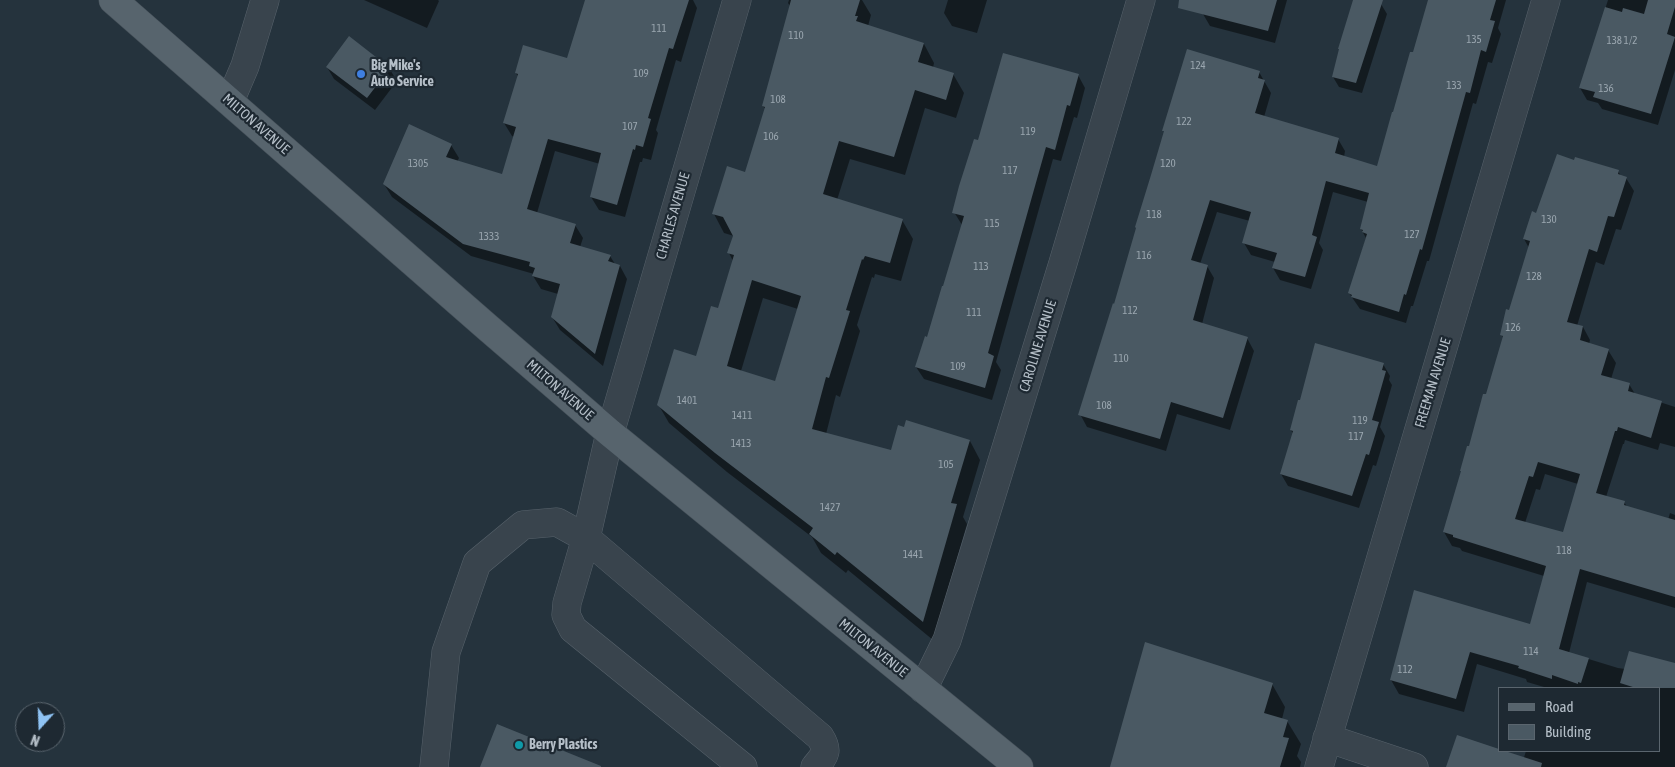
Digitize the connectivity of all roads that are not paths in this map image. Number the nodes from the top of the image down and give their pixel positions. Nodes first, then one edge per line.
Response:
1 (113, 0) edge
2 (265, 0) edge
3 (737, 0) edge
4 (1141, 0) edge
5 (1546, 0) edge
6 (230, 101) junction
7 (610, 432) junction
8 (586, 538) junction
9 (923, 689) junction
10 (1327, 738) junction
11 (434, 767) edge
12 (743, 767) edge
13 (815, 767) edge
14 (1019, 767) edge
15 (1319, 767) edge
16 (1414, 767) edge

1 - 6 main road, MILTON AVENUE
2 - 6 street
3 - 7 street, CHARLES AVENUE
4 - 9 street, CAROLINE AVENUE
5 - 10 street, FREEMAN AVENUE
6 - 7 main road, MILTON AVENUE
7 - 8 street, CHARLES AVENUE
7 - 9 main road, MILTON AVENUE
8 - 11 street
8 - 12 street, CHARLES AVENUE
8 - 13 street
9 - 14 main road, MILTON AVENUE
10 - 15 street, FREEMAN AVENUE
10 - 16 street

